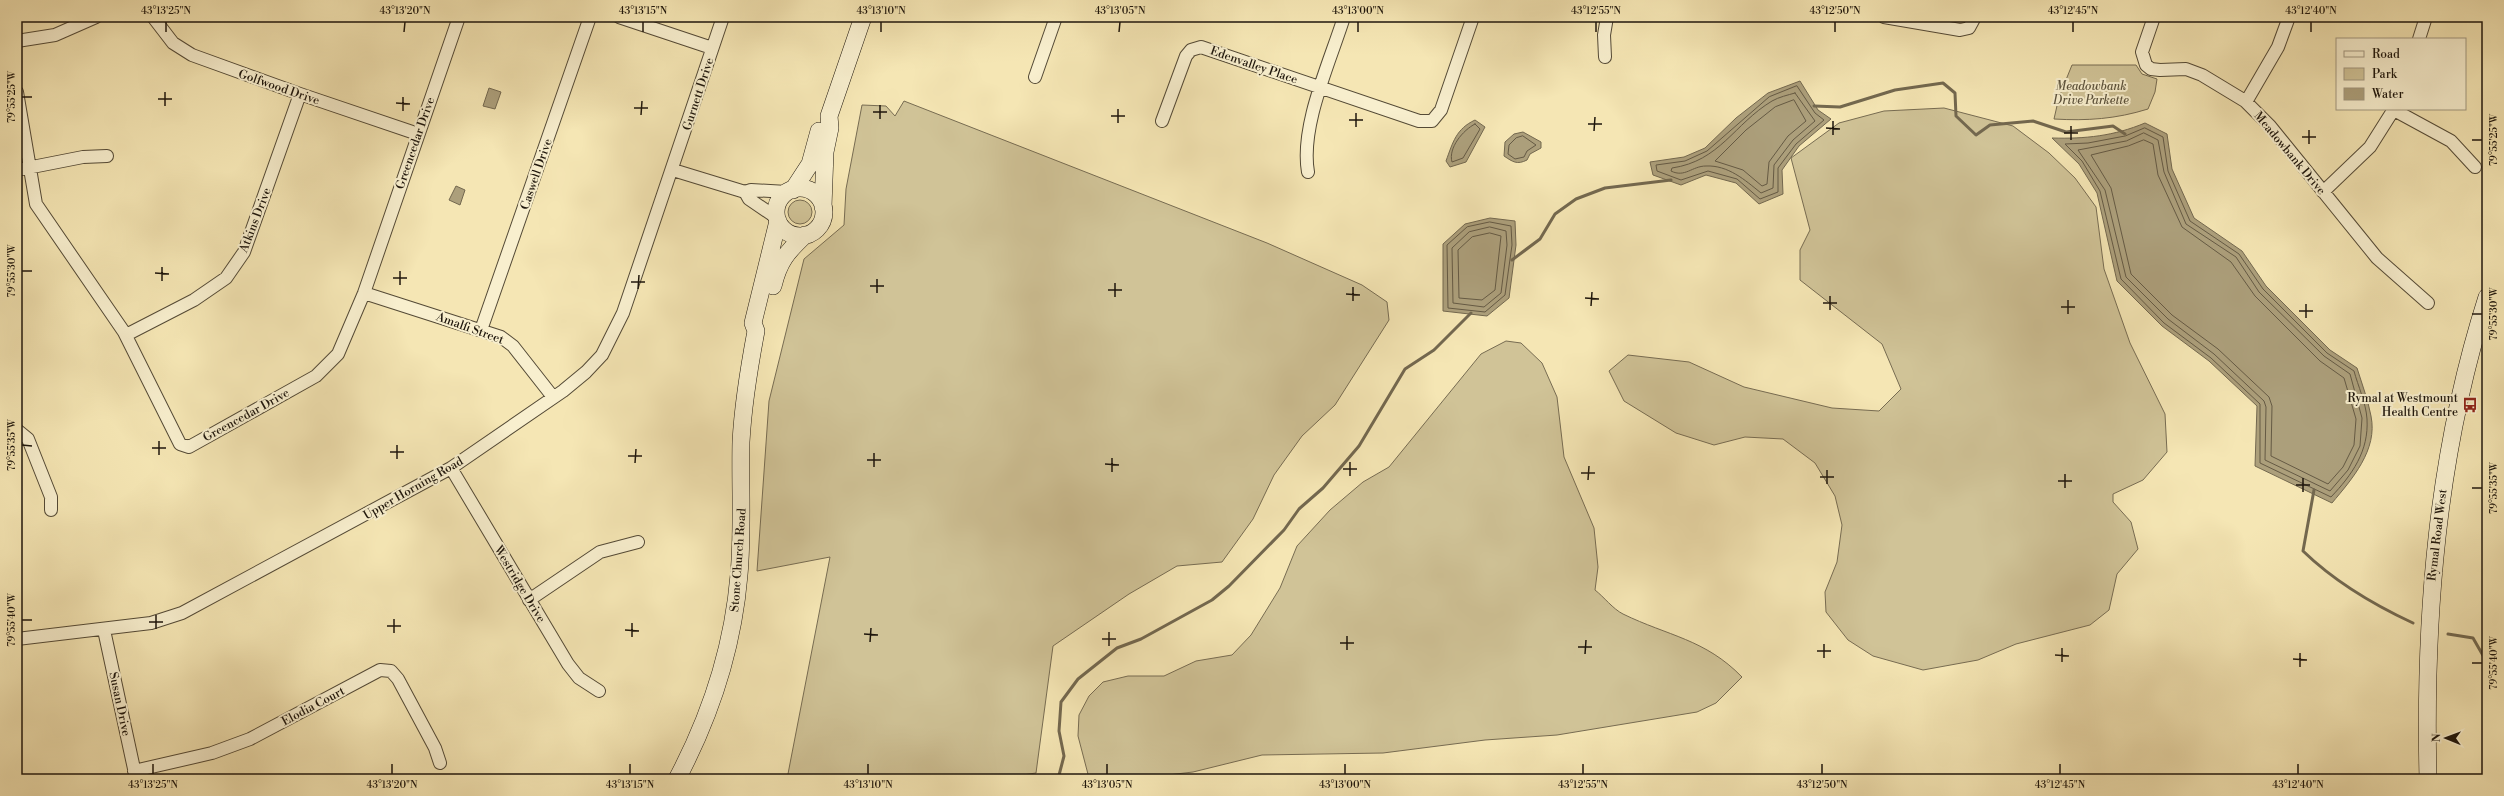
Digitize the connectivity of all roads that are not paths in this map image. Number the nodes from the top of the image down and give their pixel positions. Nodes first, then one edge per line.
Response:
1 (96, 17) edge
2 (154, 17) edge
3 (459, 17) edge
4 (590, 17) edge
5 (619, 17) edge
6 (723, 17) edge
7 (863, 17) edge
8 (1056, 17) edge
9 (1344, 17) edge
10 (1473, 17) edge
11 (1607, 17) edge
12 (1884, 17) edge
13 (1975, 17) edge
14 (2154, 17) edge
15 (2289, 17) edge
16 (2426, 17) edge
17 (2419, 38) edge
18 (17, 41) edge
19 (712, 48) junction
20 (1606, 57) dead end
21 (1034, 77) dead end
22 (1322, 88) junction
23 (17, 92) edge
24 (300, 94) junction
25 (2246, 102) junction
26 (2393, 110) edge
27 (2396, 110) edge
28 (829, 116) junction
29 (1162, 121) dead end
30 (418, 134) junction
31 (107, 156) dead end
32 (2475, 167) dead end
33 (23, 169) edge
34 (673, 170) junction
35 (1308, 172) dead end
36 (790, 191) junction
37 (745, 192) junction
38 (2323, 192) junction
39 (823, 207) junction
40 (778, 220) junction
41 (805, 235) junction
42 (364, 293) junction
43 (2487, 297) edge
44 (2428, 303) dead end
45 (482, 330) junction
46 (756, 331) junction
47 (126, 335) junction
48 (553, 397) junction
49 (17, 430) edge
50 (451, 468) junction
51 (51, 510) dead end
52 (638, 542) dead end
53 (530, 600) junction
54 (104, 630) junction
55 (17, 639) edge
56 (599, 691) dead end
57 (440, 763) dead end
58 (135, 775) edge
59 (677, 779) edge
60 (2428, 779) edge

1 - 18 street
2 - 24 street, Golfwood Drive
3 - 30 street, Greencedar Drive
4 - 45 street, Caswell Drive
5 - 19 street
6 - 19 street, Gurnett Drive
7 - 28 main road
8 - 21 street
9 - 22 street
10 - 22 street
11 - 20 street
12 - 13 street
14 - 25 street, Meadowbank Drive
15 - 25 street
16 - 17 street
19 - 34 street, Gurnett Drive
22 - 29 street, Edenvalley Place
22 - 35 street
23 - 33 street, Greencedar Drive
24 - 30 street, Golfwood Drive
24 - 47 street, Atkins Drive
25 - 38 street, Meadowbank Drive
26 - 38 street
27 - 32 street
28 - 36 main road
28 - 39 main road
30 - 42 street, Greencedar Drive
31 - 33 street
33 - 47 street, Greencedar Drive
34 - 37 street
34 - 48 street, Upper Horning Road
36 - 37 street
36 - 39 main road
36 - 40 main road
37 - 40 street
38 - 44 street, Meadowbank Drive
39 - 41 main road
40 - 41 main road
40 - 46 main road, Stone Church Road
41 - 46 main road, Stone Church Road
42 - 45 street, Amalfi Street
42 - 47 street, Greencedar Drive
43 - 60 main road, Rymal Road West
45 - 48 street, Amalfi Street
46 - 59 main road, Stone Church Road
48 - 50 street, Upper Horning Road
49 - 51 street
50 - 53 street, Westridge Drive
50 - 54 street, Upper Horning Road
52 - 53 street
53 - 56 street, Westridge Drive
54 - 55 street, Upper Horning Road
54 - 58 street, Susan Drive
57 - 58 street, Elodia Court

